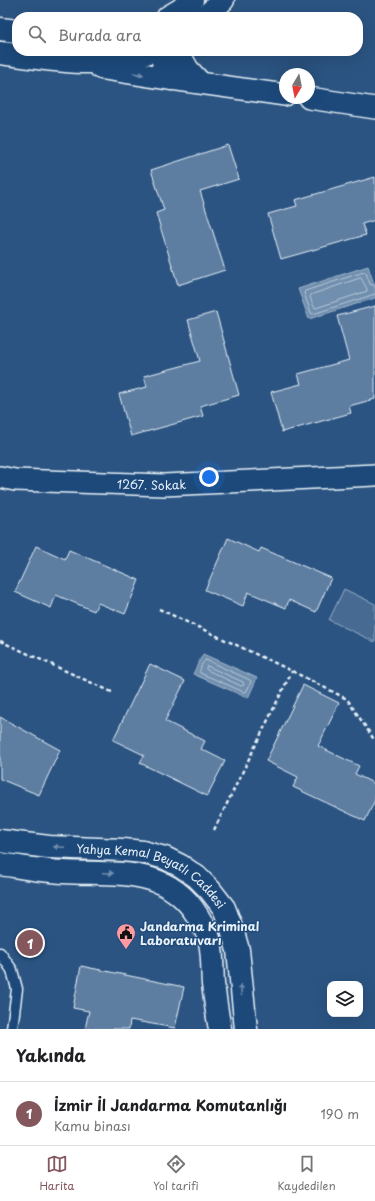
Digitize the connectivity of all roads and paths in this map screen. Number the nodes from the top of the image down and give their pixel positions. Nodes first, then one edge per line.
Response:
1 (192, 0) edge
2 (223, 0) edge
3 (177, 12) edge
4 (211, 12) edge
5 (0, 29) edge
6 (12, 30) edge
7 (0, 52) edge
8 (12, 54) edge
9 (26, 56) edge
10 (131, 56) edge
11 (160, 56) edge
12 (181, 56) edge
13 (58, 61) junction
14 (171, 79) junction
15 (200, 82) junction
16 (279, 94) edge
17 (315, 99) edge
18 (375, 108) edge
19 (375, 475) edge
20 (0, 477) edge
21 (159, 609) dead end
22 (0, 641) edge
23 (292, 671) junction
24 (114, 693) dead end
25 (375, 741) edge
26 (214, 830) dead end
27 (0, 840) edge
28 (0, 864) edge
29 (0, 953) edge
30 (12, 1029) edge
31 (220, 1029) edge
32 (246, 1029) edge

1 - 3 main road
2 - 4 main road
5 - 6 main road
7 - 8 main road
9 - 13 main road
10 - 13 main road
11 - 14 street
12 - 15 street
13 -> 14 main road
14 - 15 street
15 - 16 street
17 - 18 street
19 - 20 street, 1267. Sokak
21 - 23 path
22 - 24 path
23 - 25 path
23 - 26 path
32 -> 27 main road, Yahya Kemal Beyatlı Caddesi
28 -> 31 main road, Yahya Kemal Beyatlı Caddesi
29 - 30 lane

